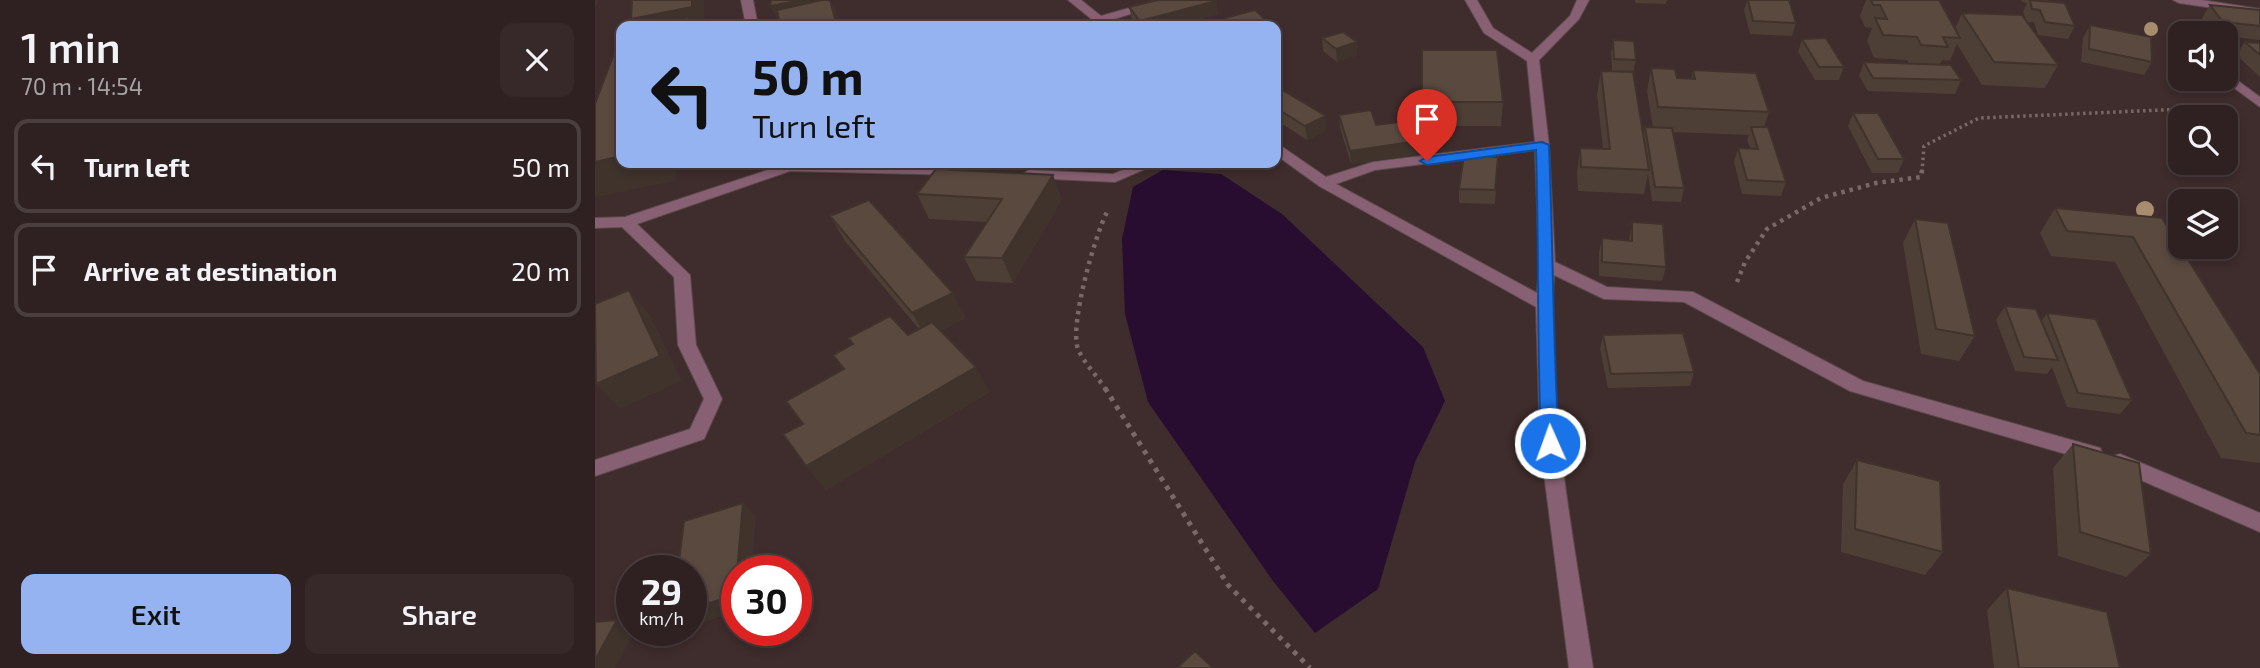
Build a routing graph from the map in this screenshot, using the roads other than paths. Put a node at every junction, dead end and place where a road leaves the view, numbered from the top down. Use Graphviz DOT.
graph roads {
  1 [pos="747,0"];
  2 [pos="1074,0"];
  3 [pos="1169,0"];
  4 [pos="1471,0"];
  5 [pos="1583,0"];
  6 [pos="2179,0"];
  7 [pos="2260,12"];
  8 [pos="751,21"];
  9 [pos="1100,21"];
  10 [pos="1109,21"];
  11 [pos="1533,59"];
  12 [pos="2238,86"];
  13 [pos="2260,103"];
  14 [pos="1542,145"];
  15 [pos="1281,153"];
  16 [pos="779,168"];
  17 [pos="871,168"];
  18 [pos="1140,168"];
  19 [pos="982,172"];
  20 [pos="1008,173"];
  21 [pos="1324,183"];
  22 [pos="626,222"];
  23 [pos="595,223"];
  24 [pos="1547,265"];
  25 [pos="1544,304"];
  26 [pos="595,468"];
  27 [pos="2260,523"];
  28 [pos="1581,668"];
  1 -- 8 [label="street"];
  2 -- 9 [label="street"];
  3 -- 10 [label="street"];
  4 -- 11 [label="street"];
  5 -- 11 [label="street"];
  6 -- 7 [label="street"];
  11 -- 14 [label="street"];
  12 -- 13 [label="street"];
  14 -- 21 [label="street"];
  14 -- 24 [label="street"];
  15 -- 21 [label="street"];
  16 -- 22 [label="street"];
  17 -- 19 [label="street"];
  18 -- 20 [label="street"];
  21 -- 25 [label="street"];
  22 -- 23 [label="street"];
  22 -- 26 [label="street"];
  24 -- 25 [label="street"];
  24 -- 27 [label="street"];
  25 -- 28 [label="street"];
}
